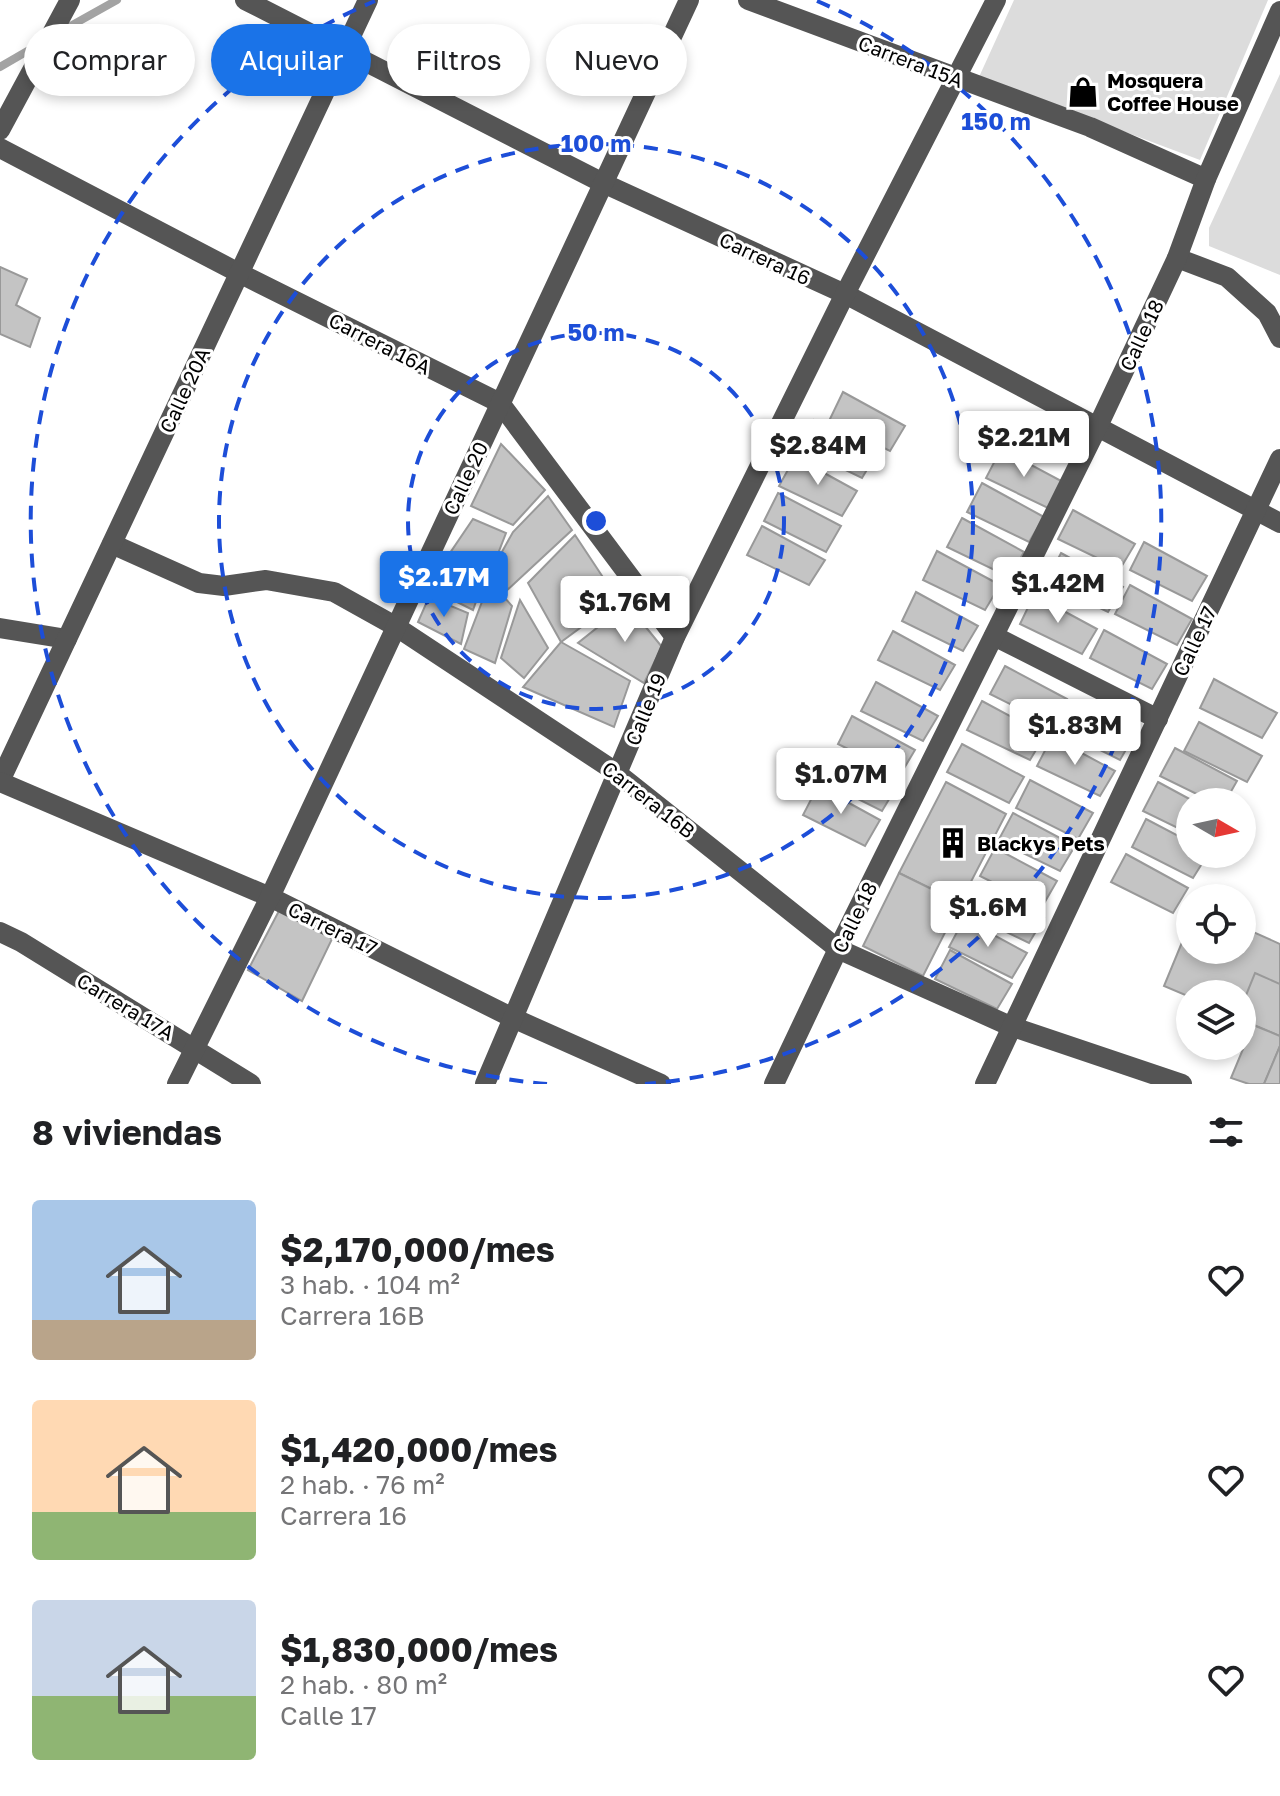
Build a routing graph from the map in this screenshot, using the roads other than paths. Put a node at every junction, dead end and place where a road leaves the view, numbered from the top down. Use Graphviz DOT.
graph roads {
  1 [pos="245,0"];
  2 [pos="368,0"];
  3 [pos="689,0"];
  4 [pos="748,0"];
  5 [pos="996,0"];
  6 [pos="68,4"];
  7 [pos="1280,11"];
  8 [pos="292,24"];
  9 [pos="357,24"];
  10 [pos="371,65"];
  11 [pos="957,77"];
  12 [pos="323,96"];
  13 [pos="0,130"];
  14 [pos="0,148"];
  15 [pos="1206,179"];
  16 [pos="603,183"];
  17 [pos="1177,258"];
  18 [pos="239,273"];
  19 [pos="845,294"];
  20 [pos="1280,338"];
  21 [pos="500,403"];
  22 [pos="1098,426"];
  23 [pos="1280,459"];
  24 [pos="1255,512"];
  25 [pos="1280,523"];
  26 [pos="112,544"];
  27 [pos="395,626"];
  28 [pos="0,628"];
  29 [pos="994,636"];
  30 [pos="675,637"];
  31 [pos="67,639"];
  32 [pos="1158,719"];
  33 [pos="619,774"];
  34 [pos="0,781"];
  35 [pos="270,897"];
  36 [pos="0,932"];
  37 [pos="838,949"];
  38 [pos="513,1018"];
  39 [pos="1010,1026"];
  40 [pos="194,1048"];
  41 [pos="177,1084"];
  42 [pos="251,1084"];
  43 [pos="485,1084"];
  44 [pos="661,1084"];
  45 [pos="774,1084"];
  46 [pos="985,1084"];
  47 [pos="1182,1084"];
  1 -- 8 [label="street, Carrera 16"];
  2 -- 9 [label="street, Calle 20A"];
  3 -- 16 [label="street, Calle 20"];
  4 -- 11 [label="street, Carrera 15A"];
  5 -- 11 [label="street, Calle 19"];
  6 -- 13 [label="street"];
  7 -- 15 [label="street, Calle 18"];
  10 -- 16 [label="street, Carrera 16"];
  11 -- 15 [label="street, Carrera 15A"];
  11 -- 19 [label="street, Calle 19"];
  12 -- 18 [label="street, Calle 20A"];
  14 -- 18 [label="street, Carrera 16A"];
  15 -- 17 [label="street, Calle 18"];
  16 -- 19 [label="street, Carrera 16"];
  16 -- 21 [label="street, Calle 20"];
  17 -- 20 [label="street"];
  17 -- 22 [label="street, Calle 18"];
  18 -- 21 [label="street, Carrera 16A"];
  18 -- 26 [label="street, Calle 20A"];
  19 -- 22 [label="street, Carrera 16"];
  19 -- 30 [label="street, Calle 19"];
  21 -- 27 [label="street, Calle 20"];
  21 -- 30 [label="street, Carrera 16A"];
  22 -- 24 [label="street, Carrera 16"];
  22 -- 29 [label="street, Calle 18"];
  23 -- 24 [label="street, Calle 17"];
  24 -- 25 [label="street, Carrera 16"];
  24 -- 32 [label="street, Calle 17"];
  26 -- 27 [label="street, Carrera 16B"];
  26 -- 31 [label="street, Calle 20A"];
  27 -- 33 [label="street, Carrera 16B"];
  27 -- 35 [label="street, Calle 20"];
  28 -- 31 [label="street"];
  29 -- 32 [label="street"];
  29 -- 37 [label="street, Calle 18"];
  30 -- 33 [label="street, Calle 19"];
  31 -- 34 [label="street, Calle 20A"];
  32 -- 39 [label="street, Calle 17"];
  33 -- 37 [label="street, Carrera 16B"];
  33 -- 38 [label="street, Calle 19"];
  34 -- 35 [label="street, Carrera 17"];
  35 -- 38 [label="street, Carrera 17"];
  35 -- 40 [label="street, Calle 20"];
  36 -- 40 [label="street, Carrera 17A"];
  37 -- 39 [label="street, Carrera 16B"];
  37 -- 45 [label="street, Calle 18"];
  38 -- 43 [label="street, Calle 19"];
  38 -- 44 [label="street, Carrera 17"];
  39 -- 46 [label="street, Calle 17"];
  39 -- 47 [label="street, Carrera 16B"];
  40 -- 41 [label="street, Calle 20"];
  40 -- 42 [label="street, Carrera 17A"];
}
